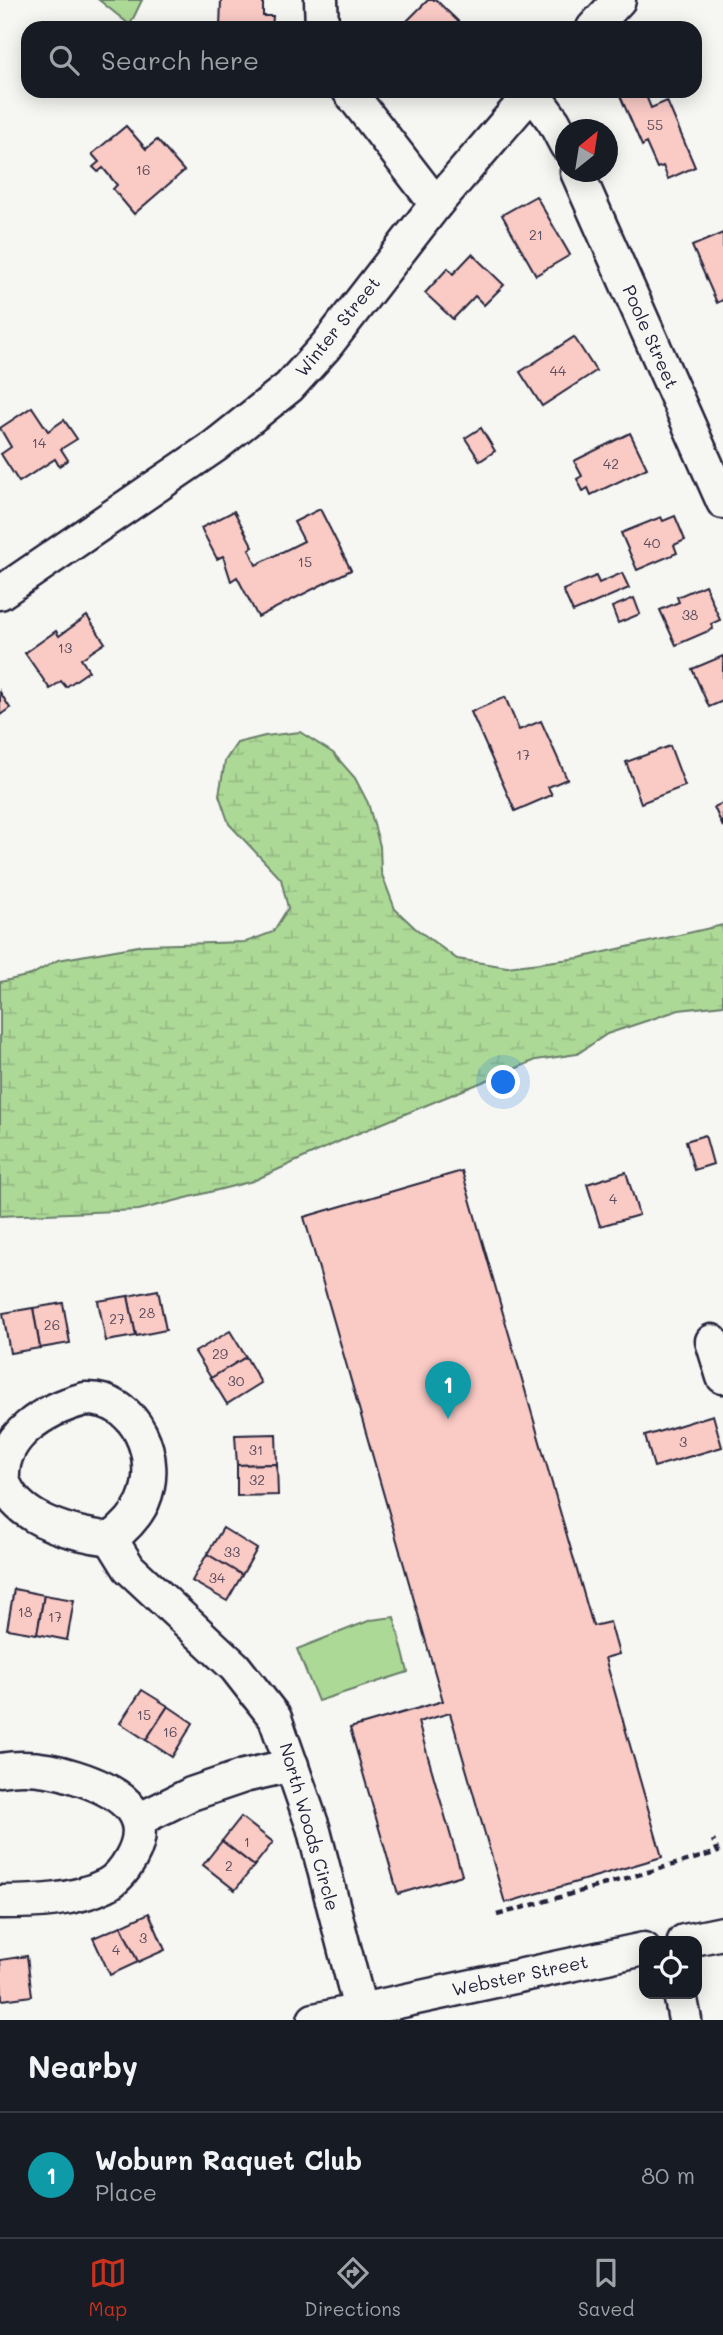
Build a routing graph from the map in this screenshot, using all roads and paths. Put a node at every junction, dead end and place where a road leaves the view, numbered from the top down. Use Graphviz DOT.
graph roads {
  1 [pos="321,0"];
  2 [pos="619,0"];
  3 [pos="322,21"];
  4 [pos="600,21"];
  5 [pos="354,98"];
  6 [pos="527,98"];
  7 [pos="536,98"];
  8 [pos="555,124"];
  9 [pos="581,182"];
  10 [pos="436,204"];
  11 [pos="723,502"];
  12 [pos="0,593"];
  13 [pos="712,1341"];
  14 [pos="723,1377"];
  15 [pos="111,1539"];
  16 [pos="292,1765"];
  17 [pos="0,1770"];
  18 [pos="138,1820"];
  19 [pos="713,1840"];
  20 [pos="0,1902"];
  21 [pos="497,1915"];
  22 [pos="723,1933"];
  23 [pos="702,1937"];
  24 [pos="639,1951"];
  25 [pos="681,1999"];
  26 [pos="360,2009"];
  27 [pos="314,2020"];
  28 [pos="685,2020"];
  1 -- 3 [label="street"];
  2 -- 4 [label="street"];
  5 -- 10 [label="street"];
  6 -- 10 [label="street, Winter Street"];
  7 -- 8 [label="street"];
  9 -- 11 [label="street, Poole Street"];
  10 -- 12 [label="street, Winter Street"];
  13 -- 14 [label="street"];
  15 -- 15 [label="street"];
  15 -- 16 [label="street, North Woods Circle"];
  16 -- 18 [label="street"];
  16 -- 26 [label="street, North Woods Circle"];
  17 -- 18 [label="street"];
  18 -- 20 [label="street"];
  19 -- 21 [label="path"];
  22 -- 23 [label="street"];
  24 -- 26 [label="street, Webster Street"];
  25 -- 28 [label="street"];
  26 -- 27 [label="street, Webster Street"];
}
